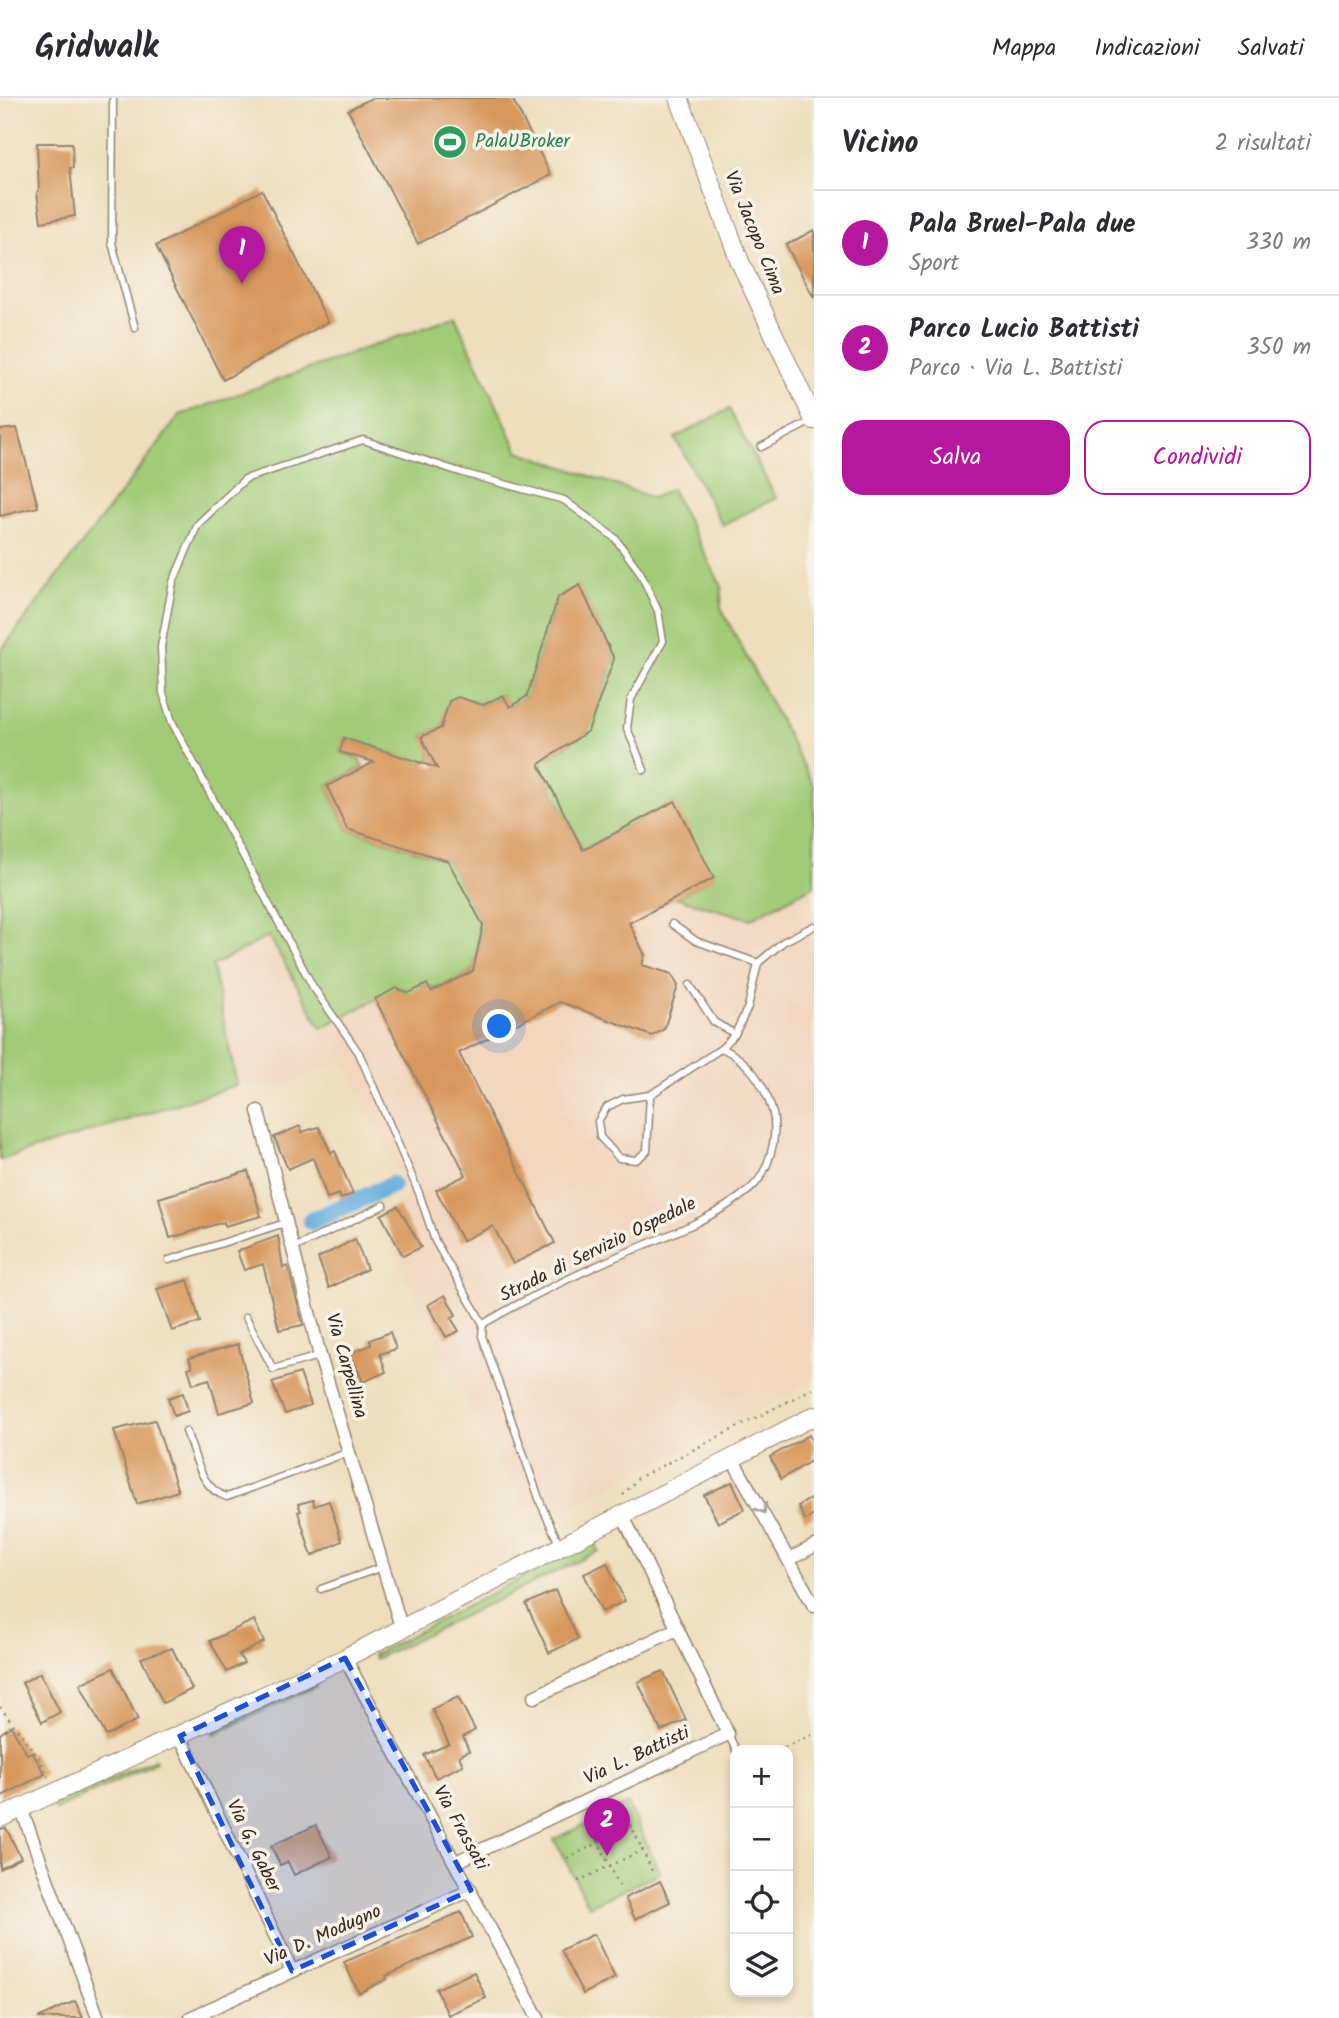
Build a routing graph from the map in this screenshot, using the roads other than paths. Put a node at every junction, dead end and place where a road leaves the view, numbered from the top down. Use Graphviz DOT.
graph roads {
  1 [pos="113,98"];
  2 [pos="679,98"];
  3 [pos="135,328"];
  4 [pos="814,420"];
  5 [pos="761,447"];
  6 [pos="644,770"];
  7 [pos="672,924"];
  8 [pos="814,926"];
  9 [pos="758,963"];
  10 [pos="690,985"];
  11 [pos="735,1034"];
  12 [pos="722,1048"];
  13 [pos="650,1095"];
  14 [pos="258,1111"];
  15 [pos="384,1205"];
  16 [pos="285,1223"];
  17 [pos="292,1249"];
  18 [pos="169,1260"];
  19 [pos="246,1317"];
  20 [pos="483,1324"];
  21 [pos="320,1356"];
  22 [pos="814,1416"];
  23 [pos="186,1431"];
  24 [pos="349,1452"];
  25 [pos="733,1460"];
  26 [pos="623,1516"];
  27 [pos="814,1546"];
  28 [pos="561,1548"];
  29 [pos="790,1559"];
  30 [pos="382,1567"];
  31 [pos="321,1589"];
  32 [pos="814,1606"];
  33 [pos="677,1629"];
  34 [pos="402,1630"];
  35 [pos="345,1658"];
  36 [pos="534,1697"];
  37 [pos="728,1734"];
  38 [pos="180,1737"];
  39 [pos="734,1745"];
  40 [pos="21,1808"];
  41 [pos="0,1818"];
  42 [pos="456,1862"];
  43 [pos="471,1890"];
  44 [pos="292,1971"];
  45 [pos="97,2018"];
  46 [pos="190,2018"];
  47 [pos="538,2018"];
  1 -- 3 [label="lane"];
  2 -- 4 [label="street, Via Jacopo Cima"];
  4 -- 5 [label="lane"];
  6 -- 20 [label="lane"];
  7 -- 9 [label="lane"];
  8 -- 9 [label="lane"];
  9 -- 11 [label="lane"];
  10 -- 11 [label="lane"];
  11 -- 12 [label="lane"];
  12 -- 13 [label="lane"];
  12 -- 20 [label="lane, Strada di Servizio Ospedale"];
  13 -- 13 [label="lane"];
  14 -- 16 [label="street, Via Carpellina"];
  15 -- 17 [label="lane"];
  16 -- 17 [label="street, Via Carpellina"];
  16 -- 18 [label="lane"];
  17 -- 21 [label="street, Via Carpellina"];
  19 -- 21 [label="lane"];
  20 -- 28 [label="lane, Strada di Servizio Ospedale"];
  21 -- 24 [label="street, Via Carpellina"];
  22 -- 25 [label="street"];
  23 -- 24 [label="lane"];
  24 -- 30 [label="street, Via Carpellina"];
  25 -- 26 [label="street"];
  25 -- 29 [label="street, one-way"];
  26 -- 28 [label="street"];
  26 -- 33 [label="street"];
  27 -- 29 [label="street"];
  28 -- 34 [label="street"];
  29 -- 32 [label="street"];
  30 -- 31 [label="lane"];
  30 -- 34 [label="street, Via Carpellina"];
  33 -- 36 [label="street"];
  33 -- 37 [label="street"];
  34 -- 35 [label="street"];
  35 -- 38 [label="street"];
  35 -- 42 [label="street, Via Frassati"];
  37 -- 39 [label="lane"];
  37 -- 42 [label="street, Via L. Battisti"];
  38 -- 40 [label="street"];
  38 -- 44 [label="street, Via G. Gaber"];
  40 -- 41 [label="street"];
  40 -- 45 [label="street"];
  42 -- 43 [label="street, Via Frassati"];
  43 -- 44 [label="street, Via D. Modugno"];
  43 -- 47 [label="street, Via Frassati"];
  44 -- 46 [label="street, Via D. Modugno"];
}
